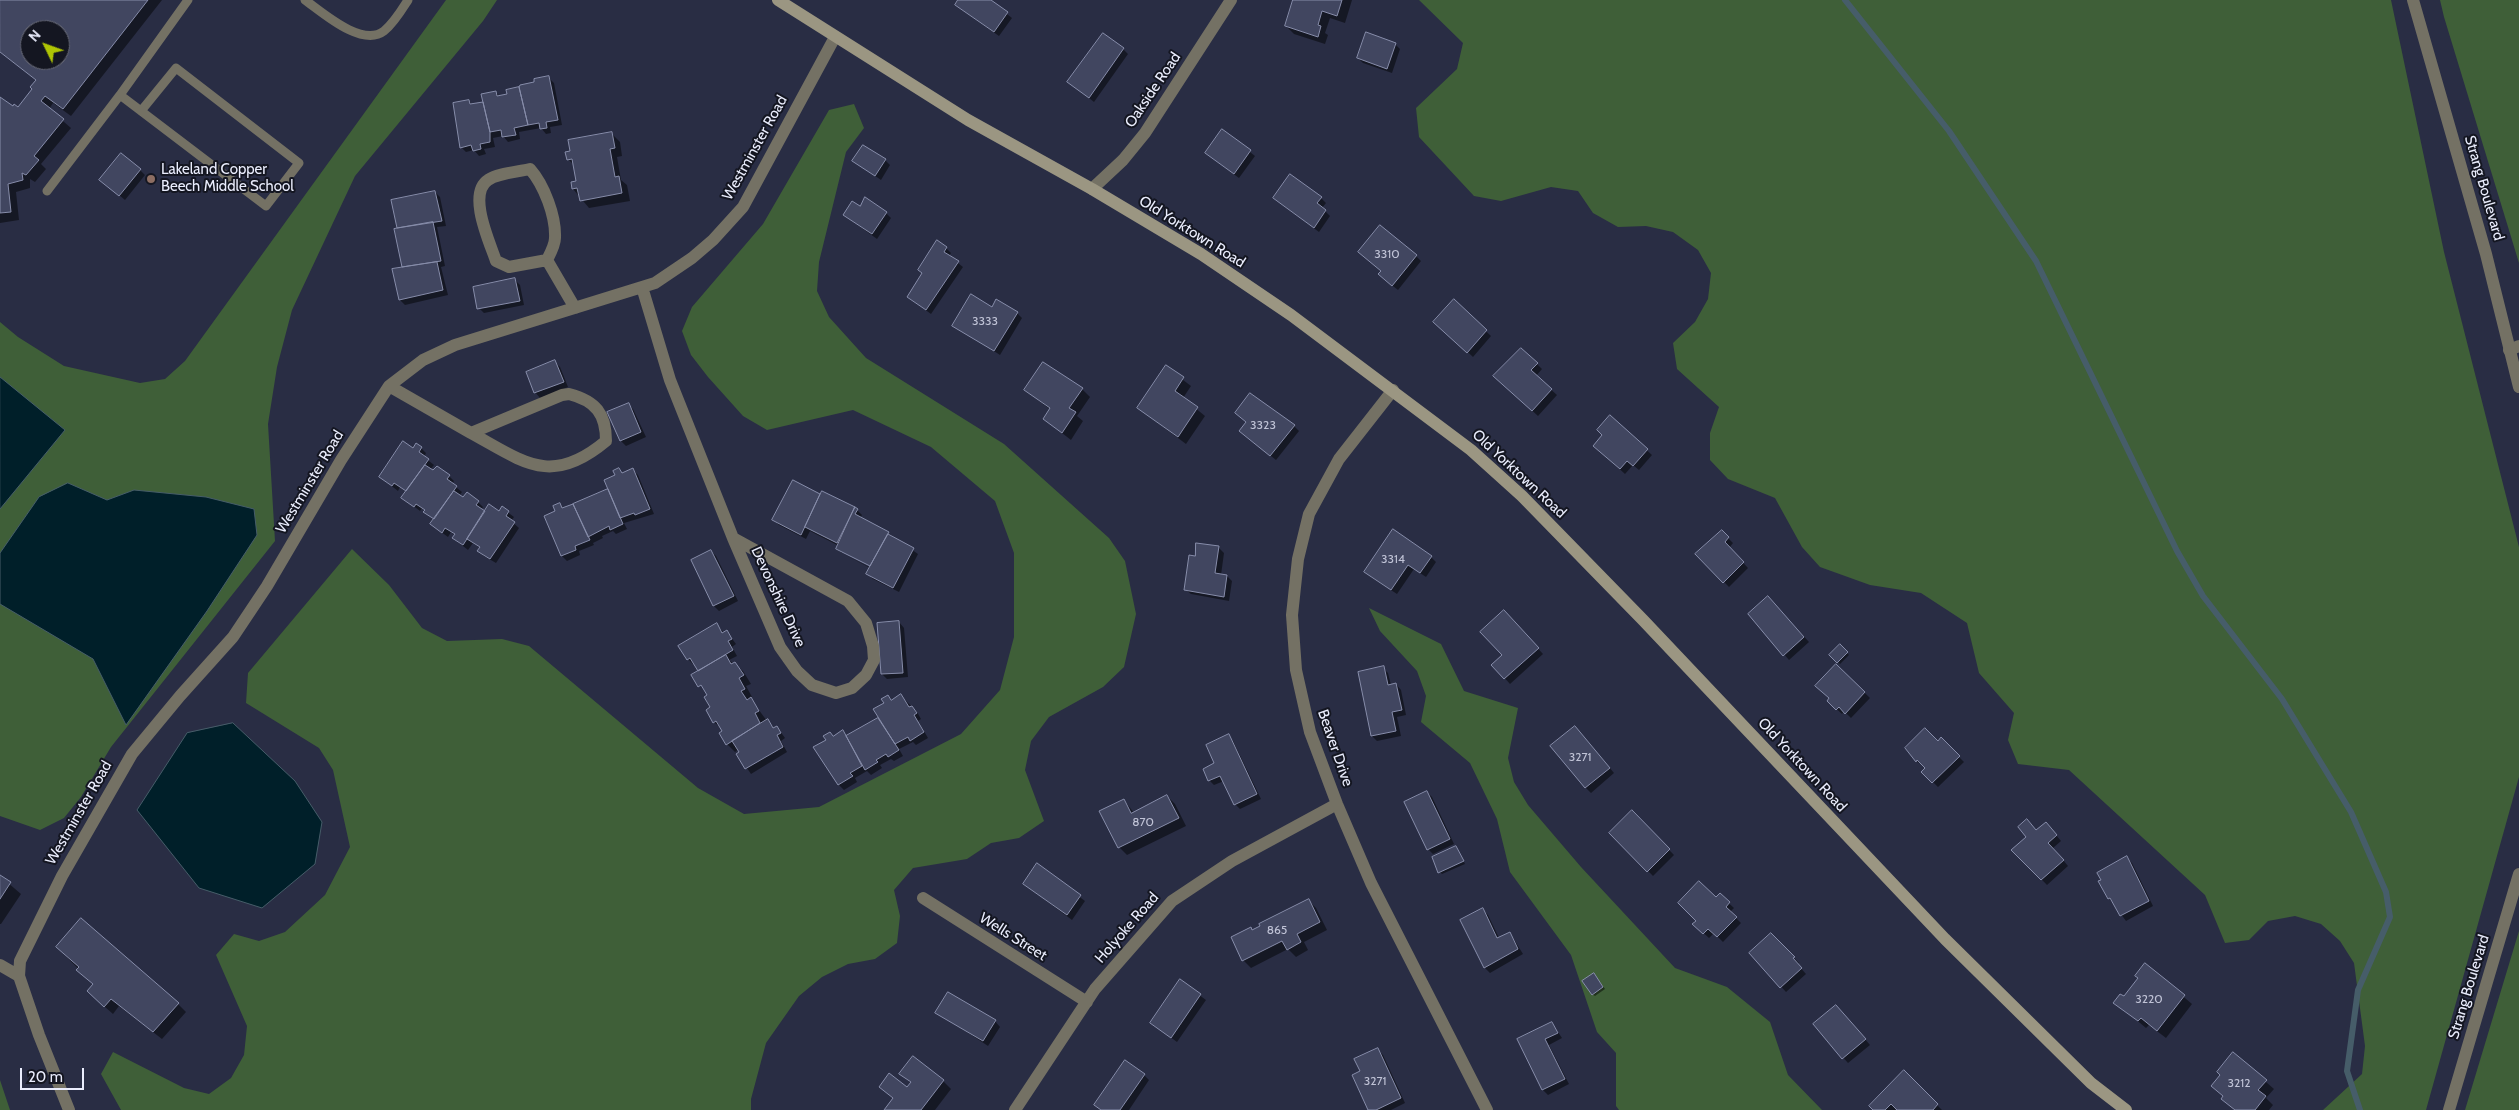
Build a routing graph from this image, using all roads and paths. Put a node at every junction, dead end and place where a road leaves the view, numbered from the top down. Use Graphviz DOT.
graph roads {
  1 [pos="188,0"];
  2 [pos="305,0"];
  3 [pos="408,0"];
  4 [pos="778,0"];
  5 [pos="1231,0"];
  6 [pos="2413,0"];
  7 [pos="835,37"];
  8 [pos="120,95"];
  9 [pos="141,111"];
  10 [pos="1092,189"];
  11 [pos="47,191"];
  12 [pos="547,260"];
  13 [pos="642,287"];
  14 [pos="575,308"];
  15 [pos="2514,348"];
  16 [pos="389,386"];
  17 [pos="2519,387"];
  18 [pos="1394,390"];
  19 [pos="471,433"];
  20 [pos="733,538"];
  21 [pos="1337,804"];
  22 [pos="2519,874"];
  23 [pos="923,898"];
  24 [pos="0,965"];
  25 [pos="19,976"];
  26 [pos="1086,1002"];
  27 [pos="69,1110"];
  28 [pos="1015,1110"];
  29 [pos="1487,1110"];
  30 [pos="2126,1110"];
  31 [pos="2448,1110"];
  1 -- 8 [label="lane"];
  2 -- 3 [label="lane"];
  4 -- 7 [label="main road, Old Yorktown Road"];
  5 -- 10 [label="street, Oakside Road"];
  6 -- 15 [label="street, Strang Boulevard"];
  7 -- 10 [label="main road, Old Yorktown Road"];
  7 -- 13 [label="street, Westminster Road"];
  8 -- 9 [label="lane"];
  8 -- 11 [label="lane"];
  9 -- 9 [label="lane"];
  10 -- 18 [label="main road, Old Yorktown Road"];
  12 -- 12 [label="street"];
  12 -- 14 [label="street"];
  13 -- 14 [label="street, Westminster Road"];
  13 -- 20 [label="street, Devonshire Drive"];
  14 -- 16 [label="street, Westminster Road"];
  15 -- 17 [label="street, Strang Boulevard"];
  16 -- 19 [label="street"];
  16 -- 25 [label="street, Westminster Road"];
  18 -- 21 [label="street, Beaver Drive"];
  18 -- 30 [label="main road, Old Yorktown Road"];
  19 -- 19 [label="street"];
  20 -- 20 [label="street, Devonshire Drive"];
  21 -- 26 [label="street, Holyoke Road"];
  21 -- 29 [label="street, Beaver Drive"];
  22 -- 31 [label="street, Strang Boulevard"];
  23 -- 26 [label="street, Wells Street"];
  24 -- 25 [label="street"];
  25 -- 27 [label="street"];
  26 -- 28 [label="street, Holyoke Road"];
}
